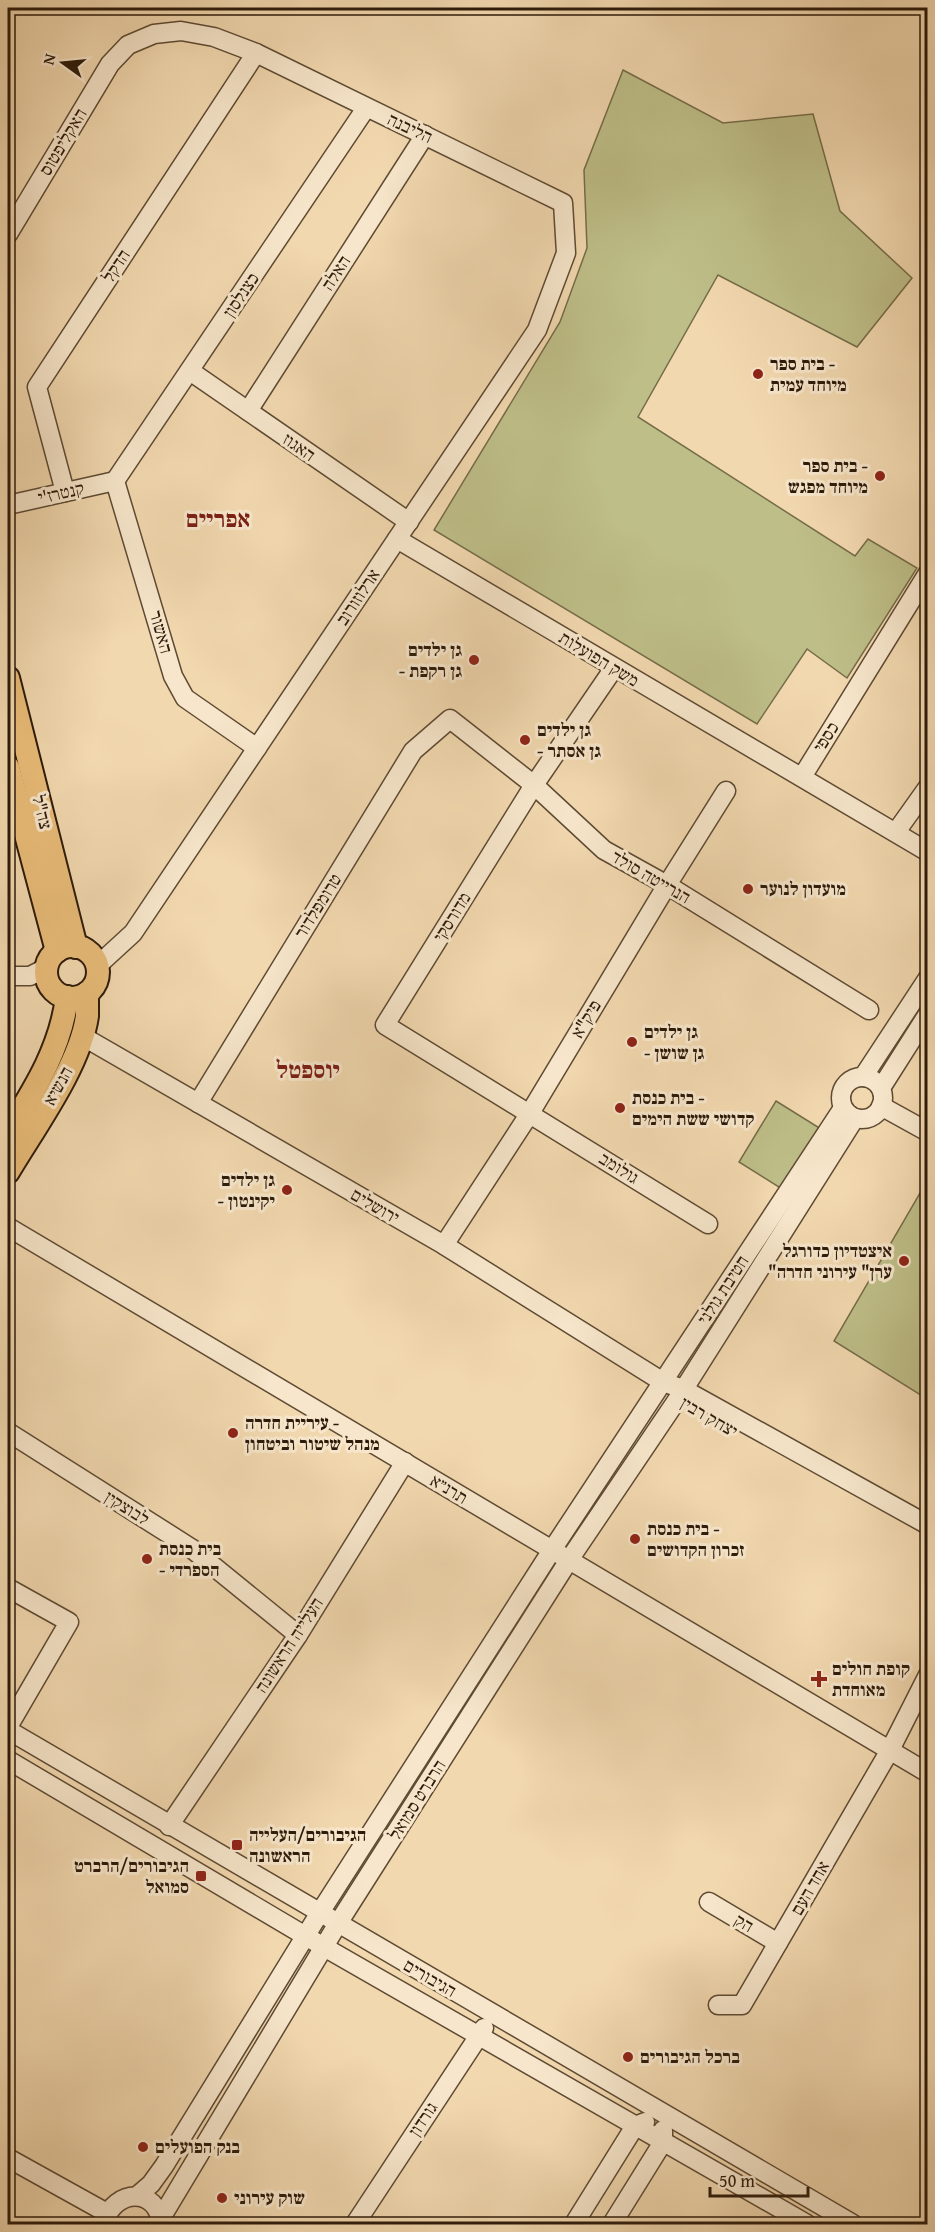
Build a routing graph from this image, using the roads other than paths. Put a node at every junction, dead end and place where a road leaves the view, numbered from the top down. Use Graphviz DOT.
graph roads {
  1 [pos="256,53"];
  2 [pos="366,108"];
  3 [pos="425,135"];
  4 [pos="563,203"];
  5 [pos="8,234"];
  6 [pos="190,371"];
  7 [pos="248,411"];
  8 [pos="115,481"];
  9 [pos="65,492"];
  10 [pos="8,506"];
  11 [pos="409,522"];
  12 [pos="397,539"];
  13 [pos="927,573"];
  14 [pos="614,668"];
  15 [pos="8,678"];
  16 [pos="450,719"];
  17 [pos="257,748"];
  18 [pos="8,766"];
  19 [pos="802,777"];
  20 [pos="534,785"];
  21 [pos="927,787"];
  22 [pos="726,791"];
  23 [pos="896,832"];
  24 [pos="927,852"];
  25 [pos="667,885"];
  26 [pos="60,955"];
  27 [pos="97,966"];
  28 [pos="8,976"];
  29 [pos="927,978"];
  30 [pos="77,995"];
  31 [pos="869,1010"];
  32 [pos="927,1014"];
  33 [pos="82,1036"];
  34 [pos="863,1077"];
  35 [pos="881,1097"];
  36 [pos="198,1103"];
  37 [pos="530,1113"];
  38 [pos="849,1113"];
  39 [pos="8,1132"];
  40 [pos="927,1132"];
  41 [pos="8,1172"];
  42 [pos="708,1224"];
  43 [pos="8,1227"];
  44 [pos="444,1245"];
  45 [pos="663,1382"];
  46 [pos="680,1394"];
  47 [pos="8,1432"];
  48 [pos="405,1462"];
  49 [pos="927,1524"];
  50 [pos="927,1539"];
  51 [pos="552,1550"];
  52 [pos="569,1560"];
  53 [pos="8,1588"];
  54 [pos="298,1635"];
  55 [pos="927,1675"];
  56 [pos="927,1695"];
  57 [pos="8,1729"];
  58 [pos="890,1750"];
  59 [pos="8,1760"];
  60 [pos="927,1771"];
  61 [pos="170,1826"];
  62 [pos="709,1902"];
  63 [pos="319,1914"];
  64 [pos="337,1925"];
  65 [pos="305,1936"];
  66 [pos="778,1943"];
  67 [pos="324,1947"];
  68 [pos="718,2005"];
  69 [pos="492,2015"];
  70 [pos="478,2036"];
  71 [pos="663,2114"];
  72 [pos="635,2126"];
  73 [pos="663,2142"];
  74 [pos="8,2158"];
  75 [pos="137,2196"];
  76 [pos="106,2219"];
  77 [pos="161,2221"];
  78 [pos="355,2224"];
  79 [pos="574,2224"];
  80 [pos="612,2224"];
  81 [pos="807,2224"];
  82 [pos="854,2224"];
  1 -- 2 [label="street, הליבנה"];
  1 -- 5 [label="street, האקליפטוס"];
  1 -- 9 [label="street, הדקל"];
  2 -- 3 [label="street, הליבנה"];
  2 -- 6 [label="street, כצנלסון"];
  3 -- 4 [label="street, הליבנה"];
  3 -- 7 [label="street, האלה"];
  4 -- 11 [label="street, ארלוזורוב"];
  6 -- 7 [label="street, האגוז"];
  6 -- 8 [label="street, כצנלסון"];
  7 -- 11 [label="street, האגוז"];
  8 -- 9 [label="street, קנטרז'י"];
  8 -- 17 [label="street, האשור"];
  9 -- 10 [label="street, קנטרז'י"];
  11 -- 12 [label="street, ארלוזורוב"];
  12 -- 14 [label="street, משק הפועלות"];
  12 -- 17 [label="street, ארלוזורוב"];
  13 -- 19 [label="street, כספי"];
  14 -- 19 [label="street, משק הפועלות"];
  14 -- 20 [label="street, מדורסקי"];
  15 -- 26 [label="main road, צה\"ל"];
  16 -- 20 [label="street, הנרייטה סולד"];
  16 -- 36 [label="street, טרומפלדור"];
  17 -- 27 [label="street, ארלוזורוב"];
  18 -- 26 [label="main road, צה\"ל"];
  19 -- 23 [label="street"];
  20 -- 25 [label="street, הנרייטה סולד"];
  20 -- 37 [label="street, מדורסקי"];
  21 -- 23 [label="street"];
  22 -- 25 [label="street, פיק\"א"];
  23 -- 24 [label="street"];
  25 -- 31 [label="street, הנרייטה סולד"];
  25 -- 37 [label="street, פיק\"א"];
  26 -- 27 [label="main road"];
  26 -- 28 [label="street"];
  26 -- 30 [label="main road"];
  27 -- 30 [label="main road"];
  29 -- 34 [label="street"];
  30 -- 33 [label="main road, הנשיא"];
  30 -- 39 [label="main road, הנשיא"];
  32 -- 35 [label="street"];
  33 -- 36 [label="street, ירושלים"];
  33 -- 41 [label="main road, הנשיא"];
  34 -- 35 [label="street"];
  34 -- 38 [label="street"];
  35 -- 38 [label="street"];
  35 -- 40 [label="street"];
  36 -- 44 [label="street, ירושלים"];
  37 -- 42 [label="street, גולומב"];
  37 -- 44 [label="street, פיק\"א"];
  38 -- 45 [label="street, חטיבת גולני"];
  38 -- 46 [label="street, חטיבת גולני"];
  43 -- 48 [label="street, תרנ״א"];
  44 -- 45 [label="street, ירושלים"];
  45 -- 46 [label="street, יצחק רבין"];
  45 -- 51 [label="street, הרברט סמואל"];
  46 -- 49 [label="street, יצחק רבין"];
  46 -- 50 [label="street, יצחק רבין"];
  46 -- 52 [label="street, הרברט סמואל"];
  47 -- 54 [label="street, לבוצקין"];
  48 -- 51 [label="street, תרנ״א"];
  48 -- 54 [label="street, העלייה הראשונה"];
  51 -- 52 [label="street, תרנ״א"];
  51 -- 63 [label="street, הרברט סמואל"];
  52 -- 58 [label="street, תרנ״א"];
  52 -- 64 [label="street, הרברט סמואל"];
  53 -- 57 [label="street"];
  54 -- 61 [label="street, העלייה הראשונה"];
  55 -- 58 [label="street, אחד העם"];
  56 -- 58 [label="street, אחד העם"];
  57 -- 61 [label="street, הגיבורים"];
  58 -- 60 [label="street, תרנ״א"];
  58 -- 66 [label="street, אחד העם"];
  59 -- 65 [label="street, הגיבורים"];
  61 -- 63 [label="street, הגיבורים"];
  62 -- 66 [label="street, הק"];
  63 -- 64 [label="street, הגיבורים"];
  63 -- 65 [label="street, הרברט סמואל"];
  64 -- 67 [label="street, הרברט סמואל"];
  64 -- 69 [label="street, הגיבורים"];
  65 -- 67 [label="street, הגיבורים"];
  65 -- 75 [label="street, הרברט סמואל"];
  66 -- 68 [label="street, אחד העם"];
  67 -- 70 [label="street, הגיבורים"];
  67 -- 77 [label="street, הרברט סמואל"];
  69 -- 70 [label="street, גורדון"];
  69 -- 71 [label="street, הגיבורים"];
  70 -- 72 [label="street, הגיבורים"];
  70 -- 78 [label="street, גורדון"];
  71 -- 72 [label="street"];
  71 -- 73 [label="street"];
  71 -- 82 [label="street, הגיבורים"];
  72 -- 73 [label="street, הגיבורים"];
  72 -- 79 [label="street"];
  73 -- 80 [label="street"];
  73 -- 81 [label="street, הגיבורים"];
  74 -- 76 [label="street"];
  75 -- 76 [label="street"];
  75 -- 77 [label="street"];
}
